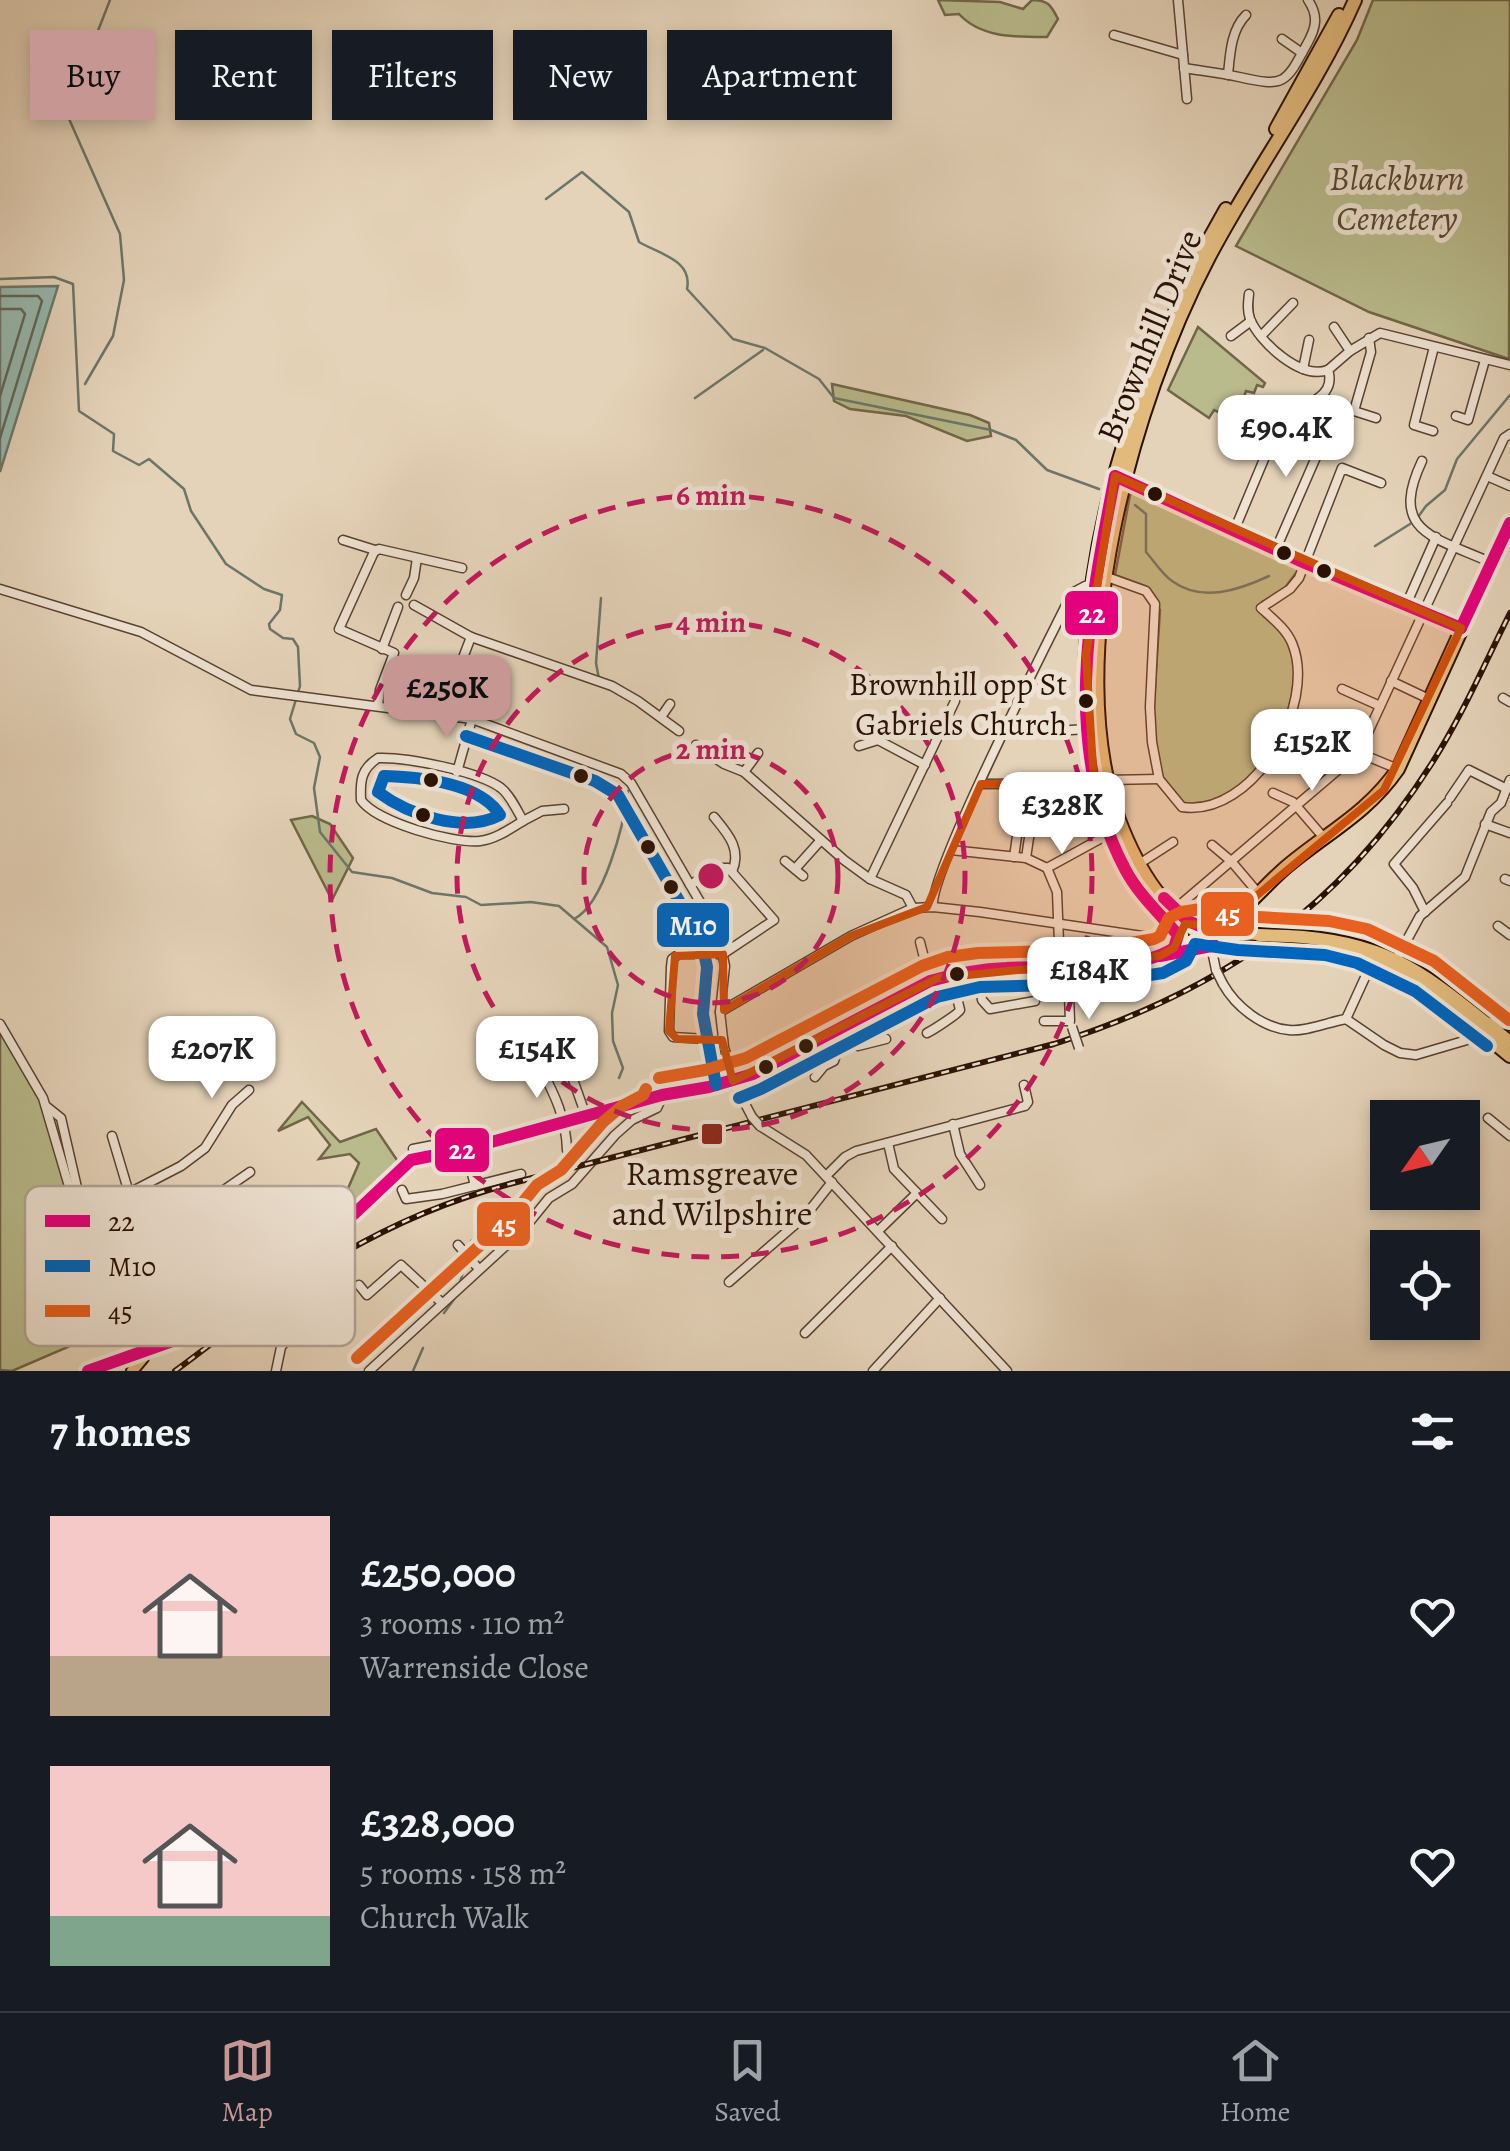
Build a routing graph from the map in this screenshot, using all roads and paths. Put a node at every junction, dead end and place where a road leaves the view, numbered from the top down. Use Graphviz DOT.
graph roads {
  1 [pos="1178,0"];
  2 [pos="1308,0"];
  3 [pos="1346,0"];
  4 [pos="1355,0"];
  5 [pos="1246,14"];
  6 [pos="1114,36"];
  7 [pos="1284,45"];
  8 [pos="1302,53"];
  9 [pos="1183,55"];
  10 [pos="1184,68"];
  11 [pos="1228,75"];
  12 [pos="1187,99"];
  13 [pos="1249,294"];
  14 [pos="1292,303"];
  15 [pos="1251,322"];
  16 [pos="1334,327"];
  17 [pos="1231,336"];
  18 [pos="1261,336"];
  19 [pos="1369,338"];
  20 [pos="1309,340"];
  21 [pos="1434,346"];
  22 [pos="1350,351"];
  23 [pos="1485,360"];
  24 [pos="1510,366"];
  25 [pos="1303,369"];
  26 [pos="1328,370"];
  27 [pos="1287,404"];
  28 [pos="1301,408"];
  29 [pos="1456,416"];
  30 [pos="1376,418"];
  31 [pos="1330,425"];
  32 [pos="1433,431"];
  33 [pos="1510,434"];
  34 [pos="1423,466"];
  35 [pos="1486,476"];
  36 [pos="1120,478"];
  37 [pos="1381,483"];
  38 [pos="1510,486"];
  39 [pos="1510,523"];
  40 [pos="1234,531"];
  41 [pos="1436,537"];
  42 [pos="343,540"];
  43 [pos="1453,545"];
  44 [pos="1276,549"];
  45 [pos="1504,549"];
  46 [pos="376,550"];
  47 [pos="418,558"];
  48 [pos="1305,563"];
  49 [pos="1492,563"];
  50 [pos="462,568"];
  51 [pos="1107,577"];
  52 [pos="1085,586"];
  53 [pos="0,589"];
  54 [pos="406,594"];
  55 [pos="414,605"];
  56 [pos="1406,605"];
  57 [pos="398,607"];
  58 [pos="1423,612"];
  59 [pos="1461,628"];
  60 [pos="471,637"];
  61 [pos="382,649"];
  62 [pos="1391,681"];
  63 [pos="1342,689"];
  64 [pos="1429,699"];
  65 [pos="955,701"];
  66 [pos="670,704"];
  67 [pos="378,706"];
  68 [pos="1380,706"];
  69 [pos="442,712"];
  70 [pos="661,717"];
  71 [pos="472,719"];
  72 [pos="1289,724"];
  73 [pos="1087,729"];
  74 [pos="679,731"];
  75 [pos="1055,731"];
  76 [pos="696,744"];
  77 [pos="859,746"];
  78 [pos="758,752"];
  79 [pos="1359,752"];
  80 [pos="925,765"];
  81 [pos="1398,769"];
  82 [pos="457,772"];
  83 [pos="744,772"];
  84 [pos="1158,779"];
  85 [pos="1100,782"];
  86 [pos="981,784"];
  87 [pos="1508,784"];
  88 [pos="1273,793"];
  89 [pos="1297,806"];
  90 [pos="564,809"];
  91 [pos="714,817"];
  92 [pos="523,820"];
  93 [pos="1486,824"];
  94 [pos="1510,833"];
  95 [pos="1109,834"];
  96 [pos="1324,838"];
  97 [pos="821,840"];
  98 [pos="1173,842"];
  99 [pos="1212,845"];
  100 [pos="951,850"];
  101 [pos="1014,858"];
  102 [pos="1026,858"];
  103 [pos="784,861"];
  104 [pos="1232,861"];
  105 [pos="1139,864"];
  106 [pos="796,868"];
  107 [pos="1047,868"];
  108 [pos="732,872"];
  109 [pos="803,876"];
  110 [pos="870,879"];
  111 [pos="690,884"];
  112 [pos="1258,894"];
  113 [pos="933,907"];
  114 [pos="913,908"];
  115 [pos="1175,909"];
  116 [pos="1425,912"];
  117 [pos="1058,922"];
  118 [pos="1498,926"];
  119 [pos="1217,930"];
  120 [pos="1510,935"];
  121 [pos="1174,938"];
  122 [pos="920,942"];
  123 [pos="1206,947"];
  124 [pos="723,954"];
  125 [pos="1160,956"];
  126 [pos="1374,960"];
  127 [pos="1394,964"];
  128 [pos="1064,968"];
  129 [pos="978,970"];
  130 [pos="937,984"];
  131 [pos="927,996"];
  132 [pos="1035,1001"];
  133 [pos="720,1012"];
  134 [pos="1346,1020"];
  135 [pos="1044,1021"];
  136 [pos="850,1022"];
  137 [pos="0,1024"];
  138 [pos="1071,1024"];
  139 [pos="1500,1031"];
  140 [pos="927,1033"];
  141 [pos="723,1040"];
  142 [pos="886,1040"];
  143 [pos="852,1042"];
  144 [pos="1079,1048"];
  145 [pos="1510,1056"];
  146 [pos="540,1067"];
  147 [pos="570,1071"];
  148 [pos="815,1077"];
  149 [pos="733,1080"];
  150 [pos="1024,1084"];
  151 [pos="662,1094"];
  152 [pos="247,1095"];
  153 [pos="45,1106"];
  154 [pos="586,1116"];
  155 [pos="1488,1118"];
  156 [pos="565,1122"];
  157 [pos="953,1124"];
  158 [pos="112,1136"];
  159 [pos="1510,1136"];
  160 [pos="888,1143"];
  161 [pos="413,1149"];
  162 [pos="466,1149"];
  163 [pos="567,1150"];
  164 [pos="450,1152"];
  165 [pos="188,1161"];
  166 [pos="195,1170"];
  167 [pos="250,1172"];
  168 [pos="522,1174"];
  169 [pos="829,1179"];
  170 [pos="980,1184"];
  171 [pos="68,1186"];
  172 [pos="77,1186"];
  173 [pos="127,1186"];
  174 [pos="144,1186"];
  175 [pos="230,1186"];
  176 [pos="475,1186"];
  177 [pos="917,1192"];
  178 [pos="403,1197"];
  179 [pos="355,1213"];
  180 [pos="942,1220"];
  181 [pos="501,1230"];
  182 [pos="878,1231"];
  183 [pos="508,1243"];
  184 [pos="892,1246"];
  185 [pos="464,1252"];
  186 [pos="478,1268"];
  187 [pos="729,1282"];
  188 [pos="359,1286"];
  189 [pos="940,1298"];
  190 [pos="442,1303"];
  191 [pos="805,1333"];
  192 [pos="138,1346"];
  193 [pos="158,1346"];
  194 [pos="283,1346"];
  195 [pos="140,1352"];
  196 [pos="88,1371"];
  197 [pos="132,1371"];
  198 [pos="276,1371"];
  199 [pos="369,1371"];
  200 [pos="873,1371"];
  201 [pos="1008,1371"];
  1 -- 9 [label="street"];
  2 -- 8 [label="street"];
  3 -- 36 [label="highway, Brownhill Drive"];
  4 -- 36 [label="highway, Brownhill Drive"];
  5 -- 11 [label="street"];
  6 -- 9 [label="street"];
  7 -- 8 [label="street"];
  8 -- 11 [label="street"];
  9 -- 10 [label="street"];
  10 -- 11 [label="street"];
  10 -- 12 [label="street"];
  13 -- 15 [label="street"];
  14 -- 18 [label="street"];
  15 -- 17 [label="street"];
  15 -- 18 [label="street"];
  16 -- 22 [label="street"];
  18 -- 25 [label="street"];
  19 -- 21 [label="street"];
  19 -- 22 [label="street"];
  19 -- 30 [label="street"];
  20 -- 25 [label="street"];
  21 -- 23 [label="street"];
  21 -- 32 [label="street"];
  22 -- 26 [label="street"];
  23 -- 24 [label="street"];
  23 -- 29 [label="street"];
  25 -- 26 [label="street"];
  26 -- 28 [label="street"];
  27 -- 40 [label="street"];
  31 -- 44 [label="street"];
  33 -- 35 [label="street"];
  34 -- 41 [label="street"];
  35 -- 38 [label="street"];
  35 -- 43 [label="street"];
  36 -- 40 [label="street"];
  36 -- 51 [label="highway, Brownhill Drive"];
  36 -- 73 [label="highway, Brownhill Drive"];
  37 -- 48 [label="street"];
  39 -- 45 [label="highway"];
  40 -- 44 [label="street"];
  41 -- 43 [label="street"];
  41 -- 56 [label="street"];
  42 -- 46 [label="street"];
  43 -- 49 [label="street"];
  43 -- 58 [label="street"];
  44 -- 48 [label="street"];
  45 -- 49 [label="highway"];
  46 -- 47 [label="street"];
  46 -- 61 [label="street"];
  47 -- 50 [label="street"];
  47 -- 54 [label="street"];
  48 -- 56 [label="street"];
  48 -- 72 [label="street"];
  49 -- 59 [label="highway"];
  51 -- 84 [label="street"];
  51 -- 85 [label="highway, Brownhill Drive"];
  52 -- 86 [label="street"];
  53 -- 67 [label="street"];
  55 -- 60 [label="street"];
  56 -- 58 [label="street"];
  57 -- 61 [label="street"];
  58 -- 59 [label="street"];
  58 -- 62 [label="street"];
  59 -- 64 [label="highway"];
  60 -- 69 [label="street"];
  60 -- 70 [label="street"];
  61 -- 67 [label="street"];
  62 -- 64 [label="street"];
  62 -- 68 [label="street"];
  63 -- 68 [label="street"];
  64 -- 81 [label="highway"];
  65 -- 80 [label="street"];
  66 -- 70 [label="street"];
  67 -- 69 [label="street"];
  68 -- 79 [label="street"];
  69 -- 71 [label="street"];
  70 -- 74 [label="street"];
  71 -- 82 [label="street"];
  71 -- 111 [label="street"];
  72 -- 79 [label="street"];
  72 -- 84 [label="street"];
  73 -- 75 [label="street"];
  73 -- 85 [label="highway, Brownhill Drive"];
  76 -- 83 [label="street"];
  77 -- 80 [label="street"];
  78 -- 83 [label="street"];
  79 -- 81 [label="street"];
  79 -- 89 [label="street"];
  80 -- 110 [label="street"];
  81 -- 96 [label="highway"];
  82 -- 92 [label="street"];
  82 -- 92 [label="street"];
  83 -- 97 [label="street"];
  84 -- 85 [label="street"];
  85 -- 86 [label="street"];
  85 -- 95 [label="highway, Brownhill Drive"];
  85 -- 105 [label="highway, Brownhill Drive"];
  86 -- 100 [label="street"];
  87 -- 93 [label="street"];
  87 -- 116 [label="street"];
  88 -- 89 [label="street"];
  89 -- 96 [label="street"];
  89 -- 104 [label="street"];
  90 -- 92 [label="street"];
  91 -- 108 [label="street"];
  93 -- 94 [label="street"];
  93 -- 116 [label="street"];
  95 -- 107 [label="street"];
  95 -- 121 [label="highway, Brownhill Drive"];
  96 -- 112 [label="highway"];
  97 -- 106 [label="street"];
  97 -- 110 [label="street"];
  98 -- 105 [label="street"];
  99 -- 104 [label="street"];
  100 -- 101 [label="street"];
  100 -- 113 [label="street"];
  101 -- 102 [label="street"];
  101 -- 102 [label="street"];
  102 -- 107 [label="street"];
  103 -- 106 [label="street"];
  104 -- 112 [label="street"];
  104 -- 115 [label="street"];
  105 -- 115 [label="highway, Brownhill Drive"];
  106 -- 109 [label="street"];
  107 -- 117 [label="street"];
  108 -- 111 [label="street"];
  108 -- 124 [label="street"];
  110 -- 114 [label="street"];
  111 -- 124 [label="street"];
  112 -- 119 [label="highway"];
  113 -- 114 [label="street"];
  113 -- 117 [label="street"];
  114 -- 133 [label="street"];
  115 -- 119 [label="highway, Brownhill Drive"];
  116 -- 127 [label="street"];
  117 -- 121 [label="street"];
  117 -- 128 [label="street"];
  118 -- 120 [label="street"];
  119 -- 121 [label="highway"];
  119 -- 123 [label="highway"];
  119 -- 127 [label="highway, bridge"];
  121 -- 123 [label="highway"];
  121 -- 125 [label="highway"];
  122 -- 130 [label="street"];
  123 -- 125 [label="highway"];
  123 -- 126 [label="highway, bridge"];
  123 -- 134 [label="street, bridge"];
  124 -- 133 [label="street"];
  124 -- 141 [label="street"];
  125 -- 128 [label="highway"];
  126 -- 127 [label="highway"];
  126 -- 134 [label="street"];
  127 -- 139 [label="highway"];
  128 -- 129 [label="highway"];
  128 -- 138 [label="street"];
  129 -- 130 [label="highway"];
  129 -- 132 [label="street"];
  130 -- 131 [label="street"];
  130 -- 136 [label="highway"];
  130 -- 140 [label="street"];
  133 -- 141 [label="street"];
  134 -- 139 [label="street"];
  135 -- 138 [label="street"];
  136 -- 143 [label="street"];
  136 -- 149 [label="highway"];
  137 -- 153 [label="street"];
  138 -- 144 [label="street, bridge"];
  139 -- 145 [label="highway"];
  141 -- 149 [label="street"];
  142 -- 143 [label="street"];
  143 -- 148 [label="street"];
  146 -- 156 [label="street"];
  147 -- 154 [label="street"];
  149 -- 151 [label="highway"];
  149 -- 169 [label="street, bridge"];
  150 -- 157 [label="street"];
  151 -- 154 [label="highway"];
  151 -- 183 [label="street"];
  152 -- 165 [label="street"];
  153 -- 171 [label="street"];
  153 -- 172 [label="street"];
  154 -- 156 [label="highway"];
  155 -- 159 [label="street"];
  156 -- 162 [label="highway"];
  156 -- 163 [label="street"];
  157 -- 160 [label="street"];
  157 -- 170 [label="street"];
  158 -- 173 [label="street"];
  160 -- 169 [label="street"];
  160 -- 177 [label="street"];
  161 -- 164 [label="street"];
  162 -- 164 [label="highway"];
  162 -- 176 [label="street"];
  164 -- 179 [label="highway"];
  165 -- 166 [label="street"];
  165 -- 174 [label="street"];
  167 -- 175 [label="street"];
  168 -- 176 [label="street"];
  169 -- 182 [label="street"];
  169 -- 187 [label="street"];
  176 -- 178 [label="street"];
  177 -- 180 [label="street"];
  177 -- 182 [label="street"];
  181 -- 183 [label="street"];
  182 -- 184 [label="street"];
  183 -- 186 [label="street"];
  184 -- 189 [label="street"];
  184 -- 191 [label="street"];
  185 -- 186 [label="street"];
  186 -- 190 [label="street"];
  188 -- 190 [label="street"];
  189 -- 200 [label="street"];
  189 -- 201 [label="street"];
  190 -- 199 [label="street"];
  192 -- 195 [label="street"];
  193 -- 195 [label="highway"];
  194 -- 198 [label="street"];
  195 -- 196 [label="highway"];
  195 -- 197 [label="main road"];
}
